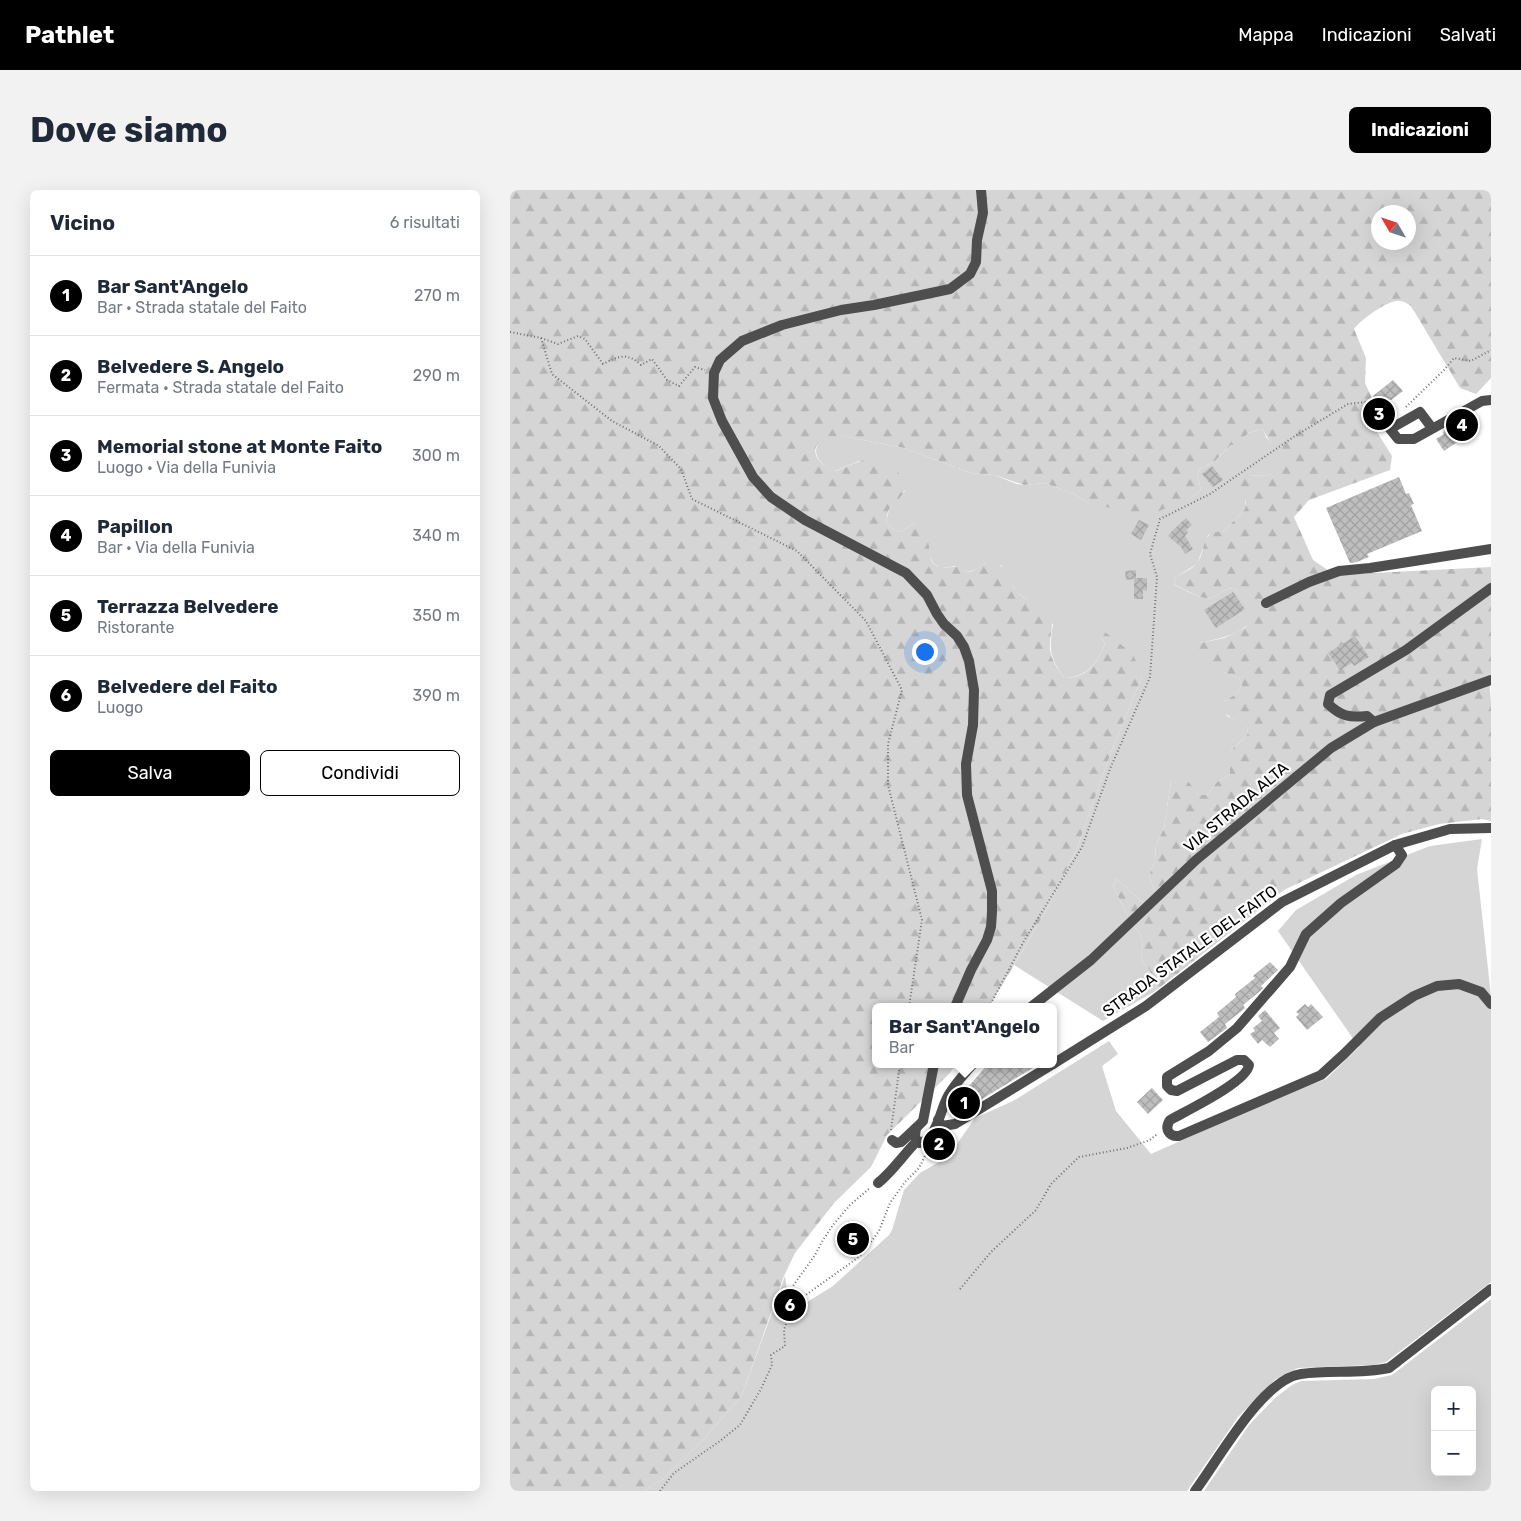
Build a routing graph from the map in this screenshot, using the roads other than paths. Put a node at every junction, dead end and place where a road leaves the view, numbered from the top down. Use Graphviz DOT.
graph roads {
  1 [pos="981,190"];
  2 [pos="1491,400"];
  3 [pos="1432,428"];
  4 [pos="1491,549"];
  5 [pos="1491,588"];
  6 [pos="1266,603"];
  7 [pos="1491,680"];
  8 [pos="1374,722"];
  9 [pos="1491,828"];
  10 [pos="1395,845"];
  11 [pos="957,1003"];
  12 [pos="1036,1003"];
  13 [pos="1491,1004"];
  14 [pos="1057,1062"];
  15 [pos="933,1068"];
  16 [pos="970,1068"];
  17 [pos="1046,1068"];
  18 [pos="938,1118"];
  19 [pos="916,1128"];
  20 [pos="892,1140"];
  21 [pos="922,1140"];
  22 [pos="878,1183"];
  23 [pos="1491,1289"];
  24 [pos="1195,1491"];
  1 -- 11 [label="street"];
  2 -- 3 [label="street"];
  3 -- 3 [label="street"];
  4 -- 6 [label="street"];
  5 -- 8 [label="street"];
  7 -- 8 [label="street, VIA STRADA ALTA"];
  8 -- 12 [label="street, VIA STRADA ALTA"];
  9 -- 10 [label="street, STRADA STATALE DEL FAITO"];
  10 -- 13 [label="street"];
  10 -- 14 [label="street, STRADA STATALE DEL FAITO"];
  15 -- 19 [label="street"];
  16 -- 18 [label="street"];
  17 -- 18 [label="street, STRADA STATALE DEL FAITO"];
  18 -- 21 [label="street"];
  19 -- 20 [label="street"];
  19 -- 21 [label="street"];
  21 -- 22 [label="street"];
  23 -- 24 [label="street"];
}
